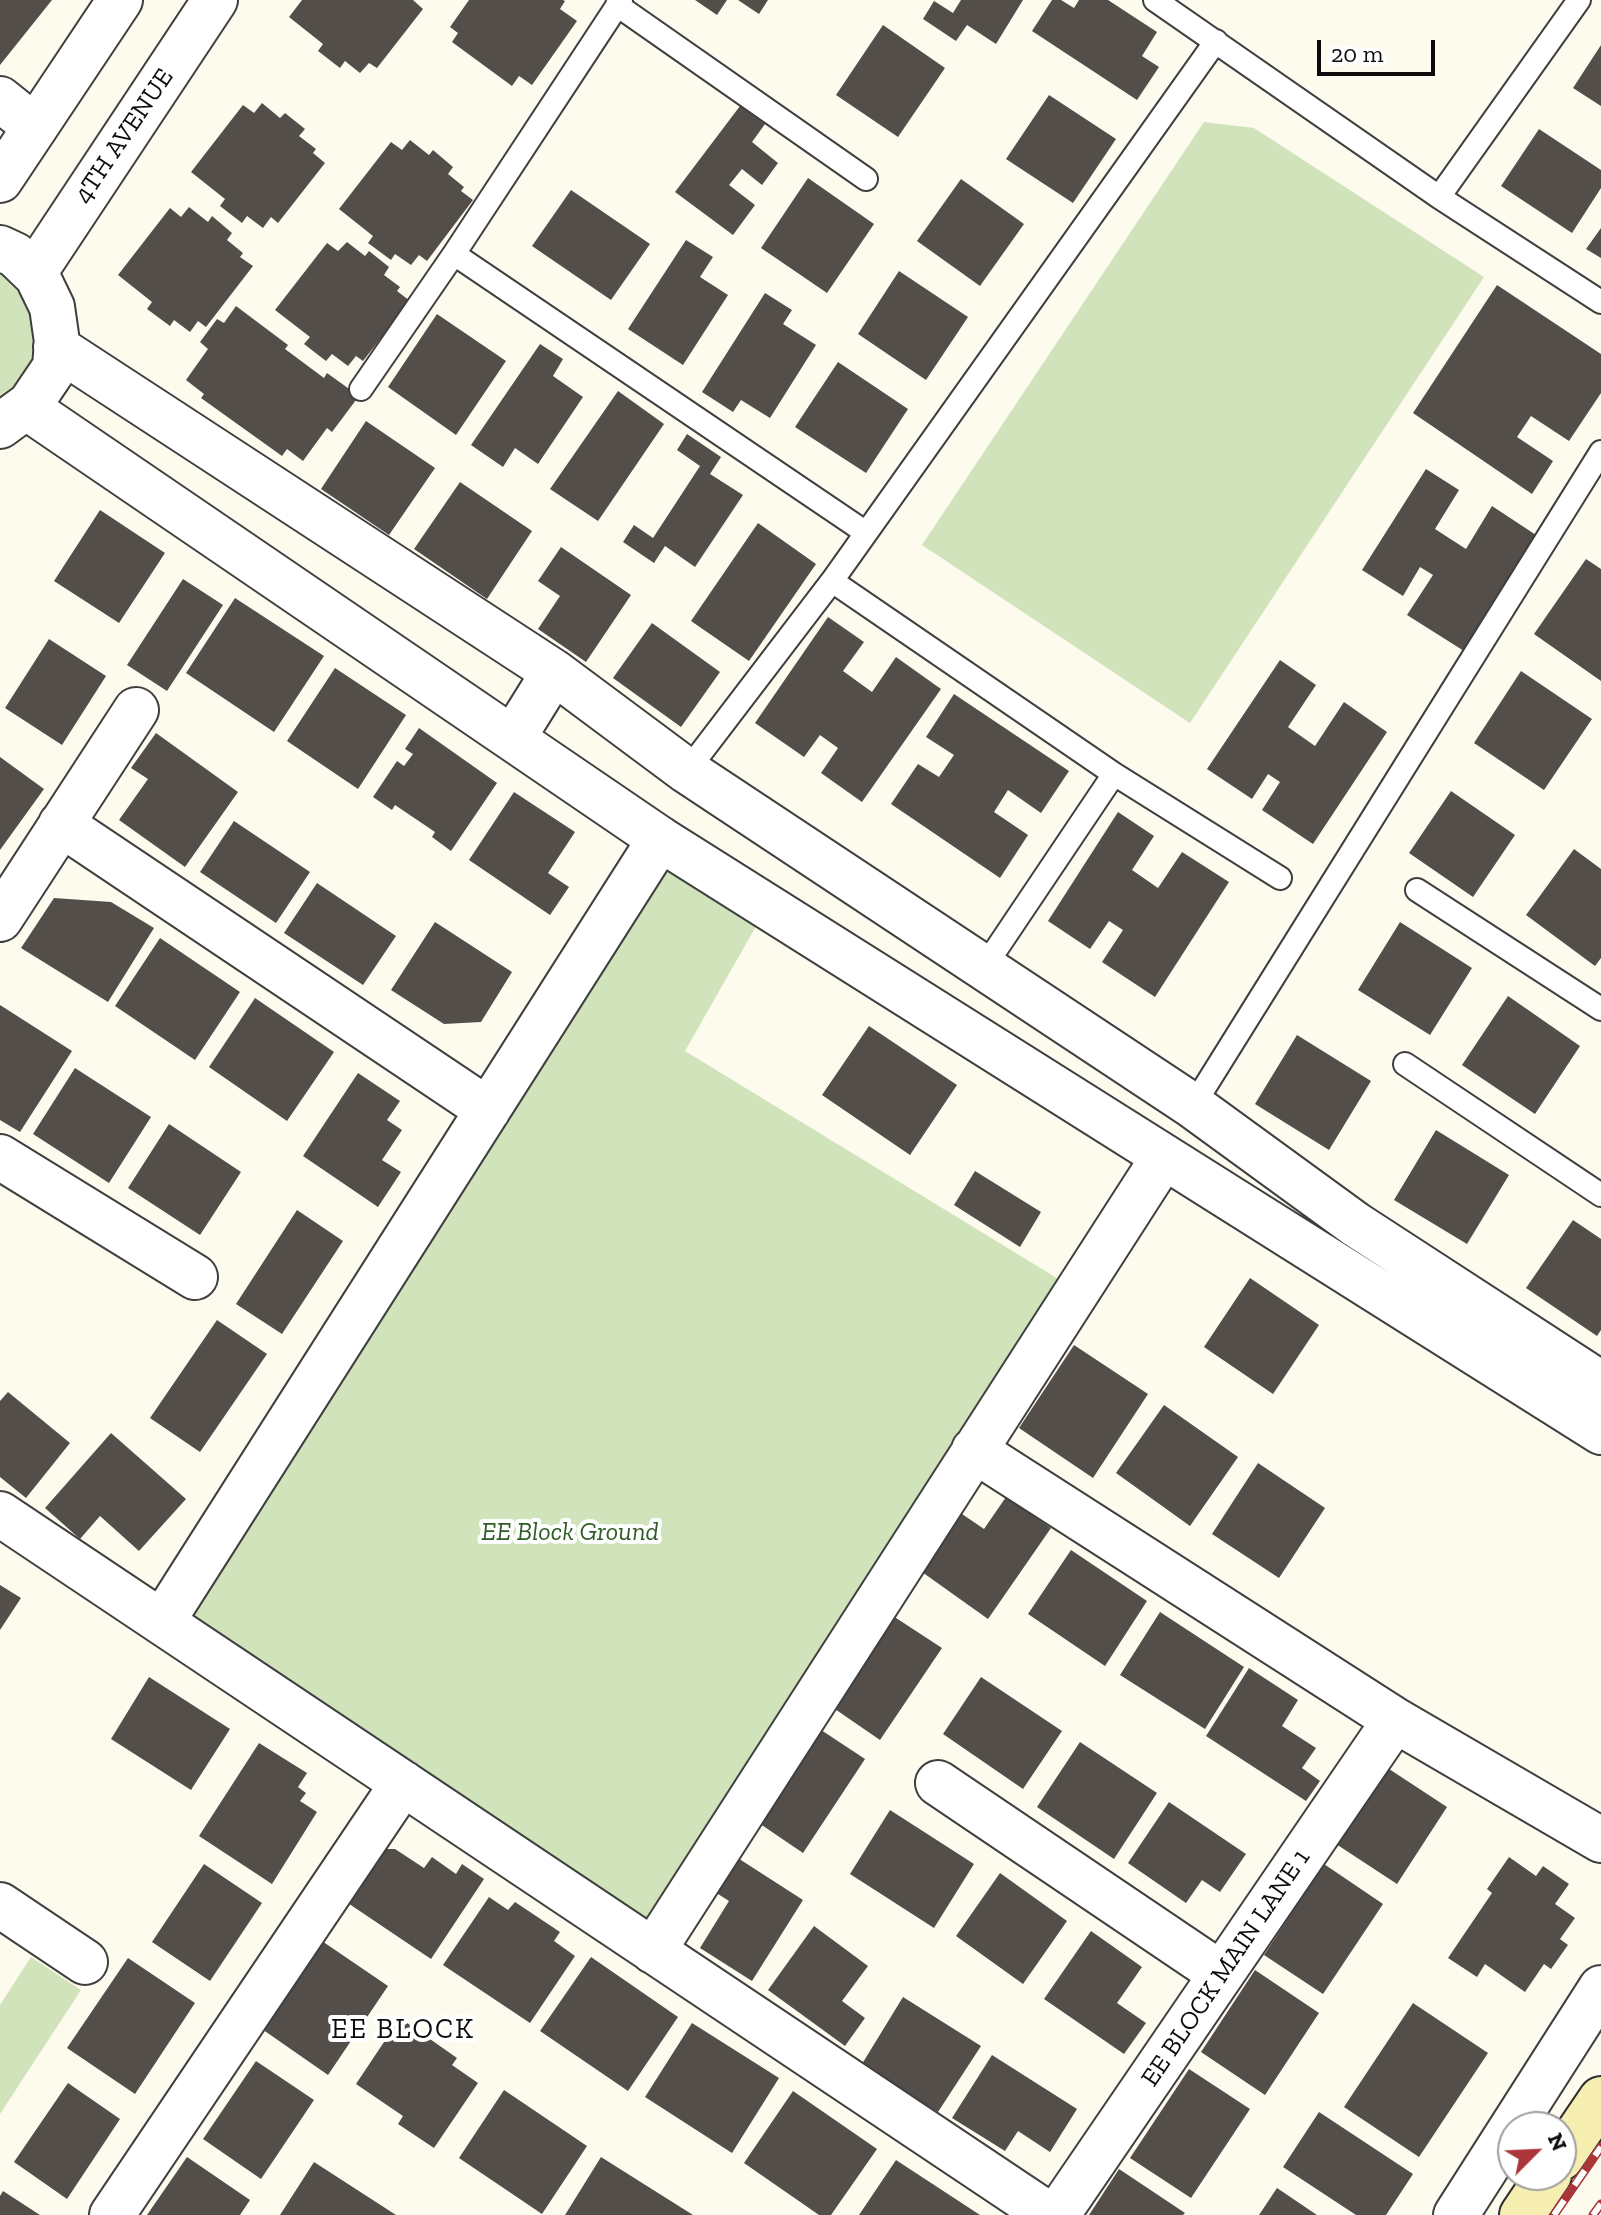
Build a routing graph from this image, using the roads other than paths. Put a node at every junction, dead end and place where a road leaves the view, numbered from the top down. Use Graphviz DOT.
graph roads {
  1 [pos="120,0"];
  2 [pos="215,0"];
  3 [pos="1155,0"];
  4 [pos="1579,0"];
  5 [pos="619,2"];
  6 [pos="1216,41"];
  7 [pos="0,99"];
  8 [pos="35,127"];
  9 [pos="866,179"];
  10 [pos="0,180"];
  11 [pos="1439,197"];
  12 [pos="454,254"];
  13 [pos="17,261"];
  14 [pos="1601,302"];
  15 [pos="56,347"];
  16 [pos="361,389"];
  17 [pos="13,417"];
  18 [pos="1601,452"];
  19 [pos="865,532"];
  20 [pos="832,581"];
  21 [pos="554,672"];
  22 [pos="136,710"];
  23 [pos="513,738"];
  24 [pos="687,771"];
  25 [pos="1114,774"];
  26 [pos="61,824"];
  27 [pos="660,839"];
  28 [pos="1280,878"];
  29 [pos="1417,890"];
  30 [pos="0,919"];
  31 [pos="985,966"];
  32 [pos="1601,1009"];
  33 [pos="1405,1064"];
  34 [pos="1193,1106"];
  35 [pos="488,1110"];
  36 [pos="0,1157"];
  37 [pos="1163,1158"];
  38 [pos="1601,1195"];
  39 [pos="1355,1224"];
  40 [pos="1330,1263"];
  41 [pos="195,1277"];
  42 [pos="1601,1384"];
  43 [pos="1601,1432"];
  44 [pos="974,1450"];
  45 [pos="0,1514"];
  46 [pos="162,1622"];
  47 [pos="1395,1720"];
  48 [pos="403,1783"];
  49 [pos="938,1783"];
  50 [pos="1601,1840"];
  51 [pos="0,1905"];
  52 [pos="653,1951"];
  53 [pos="85,1962"];
  54 [pos="1221,1974"];
  55 [pos="1601,1988"];
  56 [pos="1601,2099"];
  57 [pos="1577,2134"];
  58 [pos="1538,2191"];
  59 [pos="112,2215"];
  60 [pos="1049,2215"];
  61 [pos="1057,2215"];
  62 [pos="1456,2215"];
  63 [pos="1522,2215"];
  1 -- 8 [label="street"];
  2 -- 13 [label="street, 4TH AVENUE"];
  3 -- 6 [label="lane"];
  4 -- 11 [label="lane"];
  5 -- 9 [label="lane"];
  5 -- 12 [label="lane"];
  6 -- 11 [label="lane"];
  6 -- 19 [label="lane"];
  7 -- 8 [label="street"];
  8 -- 10 [label="street"];
  11 -- 14 [label="lane"];
  12 -- 16 [label="lane"];
  12 -- 19 [label="lane"];
  13 -- 15 [label="street"];
  15 -- 17 [label="street"];
  15 -- 21 [label="street"];
  17 -- 23 [label="street"];
  18 -- 34 [label="lane"];
  19 -- 20 [label="lane"];
  20 -- 24 [label="lane"];
  20 -- 25 [label="lane"];
  21 -- 23 [label="street"];
  21 -- 24 [label="street"];
  22 -- 26 [label="street"];
  23 -- 27 [label="street"];
  24 -- 31 [label="street"];
  25 -- 28 [label="lane"];
  25 -- 31 [label="lane"];
  26 -- 30 [label="street"];
  26 -- 35 [label="street"];
  27 -- 35 [label="street"];
  27 -- 37 [label="street"];
  29 -- 32 [label="lane"];
  31 -- 34 [label="street"];
  33 -- 38 [label="lane"];
  34 -- 39 [label="street"];
  35 -- 46 [label="street"];
  36 -- 41 [label="street"];
  37 -- 40 [label="street"];
  37 -- 44 [label="street"];
  39 -- 40 [label="street"];
  39 -- 42 [label="street"];
  40 -- 43 [label="street"];
  44 -- 47 [label="street"];
  44 -- 52 [label="street"];
  45 -- 46 [label="street"];
  46 -- 48 [label="street"];
  47 -- 50 [label="street"];
  47 -- 54 [label="street, EE BLOCK MAIN LANE 1"];
  48 -- 52 [label="street"];
  48 -- 59 [label="street"];
  49 -- 54 [label="street"];
  51 -- 53 [label="street"];
  52 -- 60 [label="street"];
  54 -- 61 [label="street, EE BLOCK MAIN LANE 1"];
  55 -- 62 [label="street"];
  56 -- 57 [label="main road"];
  58 -- 63 [label="main road"];
}
